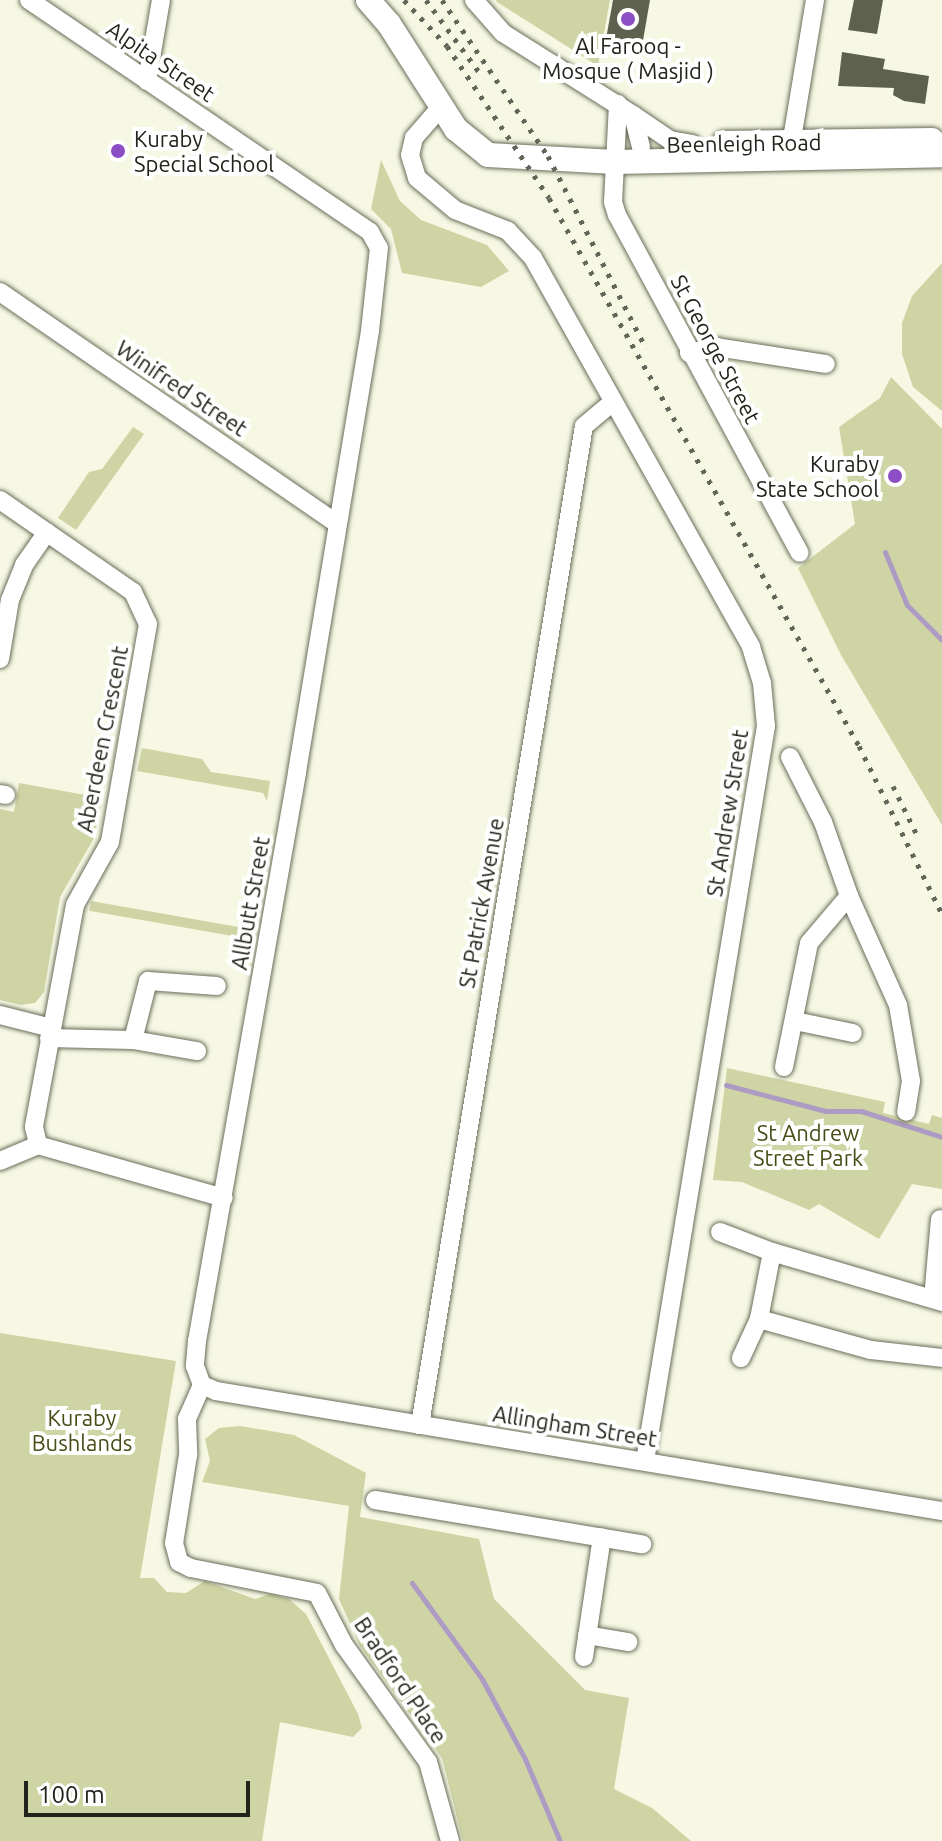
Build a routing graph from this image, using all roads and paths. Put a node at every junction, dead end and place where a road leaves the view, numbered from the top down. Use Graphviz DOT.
graph roads {
  1 [pos="29,0"];
  2 [pos="161,0"];
  3 [pos="368,0"];
  4 [pos="474,0"];
  5 [pos="815,0"];
  6 [pos="147,81"];
  7 [pos="440,108"];
  8 [pos="626,109"];
  9 [pos="942,140"];
  10 [pos="693,144"];
  11 [pos="641,147"];
  12 [pos="794,151"];
  13 [pos="615,155"];
  14 [pos="942,155"];
  15 [pos="379,248"];
  16 [pos="0,292"];
  17 [pos="689,353"];
  18 [pos="826,364"];
  19 [pos="613,402"];
  20 [pos="0,500"];
  21 [pos="337,524"];
  22 [pos="47,532"];
  23 [pos="800,553"];
  24 [pos="0,659"];
  25 [pos="790,757"];
  26 [pos="849,896"];
  27 [pos="217,986"];
  28 [pos="0,1015"];
  29 [pos="795,1021"];
  30 [pos="50,1033"];
  31 [pos="853,1033"];
  32 [pos="133,1040"];
  33 [pos="197,1051"];
  34 [pos="784,1067"];
  35 [pos="906,1112"];
  36 [pos="38,1145"];
  37 [pos="0,1161"];
  38 [pos="224,1198"];
  39 [pos="940,1219"];
  40 [pos="720,1232"];
  41 [pos="772,1252"];
  42 [pos="937,1301"];
  43 [pos="759,1319"];
  44 [pos="741,1358"];
  45 [pos="942,1358"];
  46 [pos="202,1385"];
  47 [pos="420,1425"];
  48 [pos="645,1461"];
  49 [pos="375,1500"];
  50 [pos="942,1511"];
  51 [pos="602,1537"];
  52 [pos="642,1544"];
  53 [pos="587,1635"];
  54 [pos="628,1642"];
  55 [pos="584,1657"];
  56 [pos="450,1841"];
  1 -- 6 [label="street, Alpita Street"];
  2 -- 6 [label="street"];
  3 -- 7 [label="main road, Beenleigh Road"];
  4 -- 8 [label="street"];
  5 -- 12 [label="street"];
  6 -- 15 [label="street, Alpita Street"];
  7 -- 13 [label="main road, Beenleigh Road"];
  7 -- 19 [label="street, St Andrew Street"];
  8 -- 10 [label="street"];
  8 -- 11 [label="street"];
  8 -- 13 [label="street, St George Street"];
  9 -- 12 [label="main road, Beenleigh Road"];
  10 -- 11 [label="main road, Beenleigh Road"];
  10 -- 12 [label="main road, Beenleigh Road"];
  11 -- 13 [label="main road, Beenleigh Road"];
  12 -- 13 [label="main road, Beenleigh Road"];
  12 -- 14 [label="main road, Beenleigh Road"];
  13 -- 17 [label="street, St George Street"];
  15 -- 21 [label="street, Allbutt Street"];
  16 -- 21 [label="street, Winifred Street"];
  17 -- 18 [label="street"];
  17 -- 23 [label="street, St George Street"];
  19 -- 47 [label="street, St Patrick Avenue"];
  19 -- 48 [label="street, St Andrew Street"];
  20 -- 22 [label="street, Aberdeen Crescent"];
  21 -- 38 [label="street, Allbutt Street"];
  22 -- 24 [label="street"];
  22 -- 30 [label="street, Aberdeen Crescent"];
  25 -- 26 [label="street"];
  26 -- 29 [label="street"];
  26 -- 35 [label="street"];
  27 -- 32 [label="street"];
  28 -- 30 [label="street"];
  29 -- 31 [label="street"];
  29 -- 34 [label="street"];
  30 -- 32 [label="street"];
  30 -- 36 [label="street, Aberdeen Crescent"];
  32 -- 33 [label="street"];
  36 -- 37 [label="street"];
  36 -- 38 [label="street"];
  38 -- 46 [label="street, Allbutt Street"];
  39 -- 42 [label="street"];
  40 -- 41 [label="street"];
  41 -- 42 [label="street"];
  41 -- 43 [label="street"];
  43 -- 44 [label="street"];
  43 -- 45 [label="street"];
  46 -- 47 [label="street, Allingham Street"];
  46 -- 56 [label="street, Bradford Place"];
  47 -- 48 [label="street, Allingham Street"];
  48 -- 50 [label="street, Allingham Street"];
  49 -- 51 [label="street"];
  51 -- 52 [label="street"];
  51 -- 53 [label="street"];
  53 -- 54 [label="street"];
  53 -- 55 [label="street"];
}
